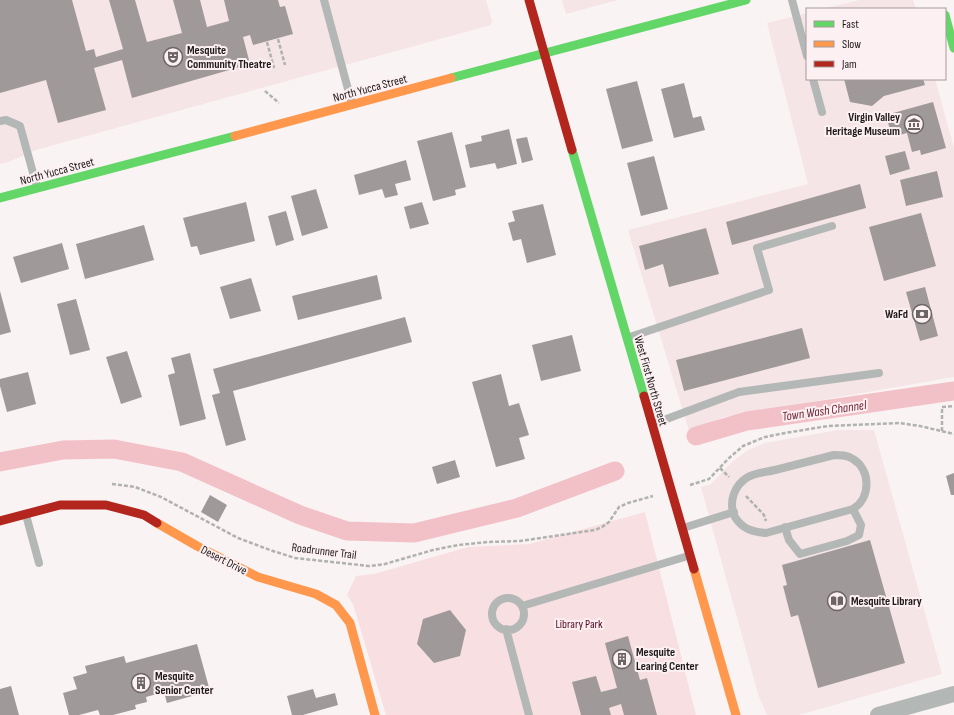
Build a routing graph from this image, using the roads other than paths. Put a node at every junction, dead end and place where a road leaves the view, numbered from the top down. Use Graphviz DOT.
graph roads {
  1 [pos="324,0"];
  2 [pos="530,0"];
  3 [pos="746,0"];
  4 [pos="792,0"];
  5 [pos="946,19"];
  6 [pos="954,48"];
  7 [pos="806,52"];
  8 [pos="544,54"];
  9 [pos="813,80"];
  10 [pos="352,105"];
  11 [pos="822,112"];
  12 [pos="0,121"];
  13 [pos="37,189"];
  14 [pos="0,198"];
  15 [pos="832,226"];
  16 [pos="626,338"];
  17 [pos="879,373"];
  18 [pos="652,425"];
  19 [pos="853,509"];
  20 [pos="734,512"];
  21 [pos="26,514"];
  22 [pos="0,521"];
  23 [pos="786,527"];
  24 [pos="682,528"];
  25 [pos="690,556"];
  26 [pos="40,563"];
  27 [pos="522,606"];
  28 [pos="506,629"];
  29 [pos="954,694"];
  30 [pos="375,715"];
  31 [pos="529,715"];
  32 [pos="736,715"];
  33 [pos="878,715"];
  1 -- 10 [label="lane"];
  2 -- 8 [label="street, West First North Street"];
  3 -- 8 [label="street, North Yucca Street"];
  4 -- 7 [label="lane"];
  5 -- 6 [label="street"];
  8 -- 10 [label="street, North Yucca Street"];
  8 -- 16 [label="street, West First North Street"];
  9 -- 11 [label="lane"];
  10 -- 13 [label="street, North Yucca Street"];
  12 -- 13 [label="lane"];
  13 -- 14 [label="street, North Yucca Street"];
  15 -- 16 [label="lane"];
  16 -- 18 [label="street, West First North Street"];
  17 -- 18 [label="lane"];
  18 -- 24 [label="street, West First North Street"];
  19 -- 20 [label="lane"];
  19 -- 23 [label="lane"];
  19 -- 23 [label="lane"];
  20 -- 23 [label="lane"];
  20 -- 24 [label="lane"];
  21 -- 22 [label="street, Desert Drive"];
  21 -- 26 [label="lane"];
  21 -- 30 [label="street, Desert Drive"];
  24 -- 25 [label="street, West First North Street"];
  25 -- 27 [label="lane"];
  25 -- 32 [label="street, West First North Street"];
  27 -- 28 [label="lane"];
  27 -- 28 [label="lane"];
  28 -- 31 [label="lane"];
  29 -- 33 [label="street"];
}
